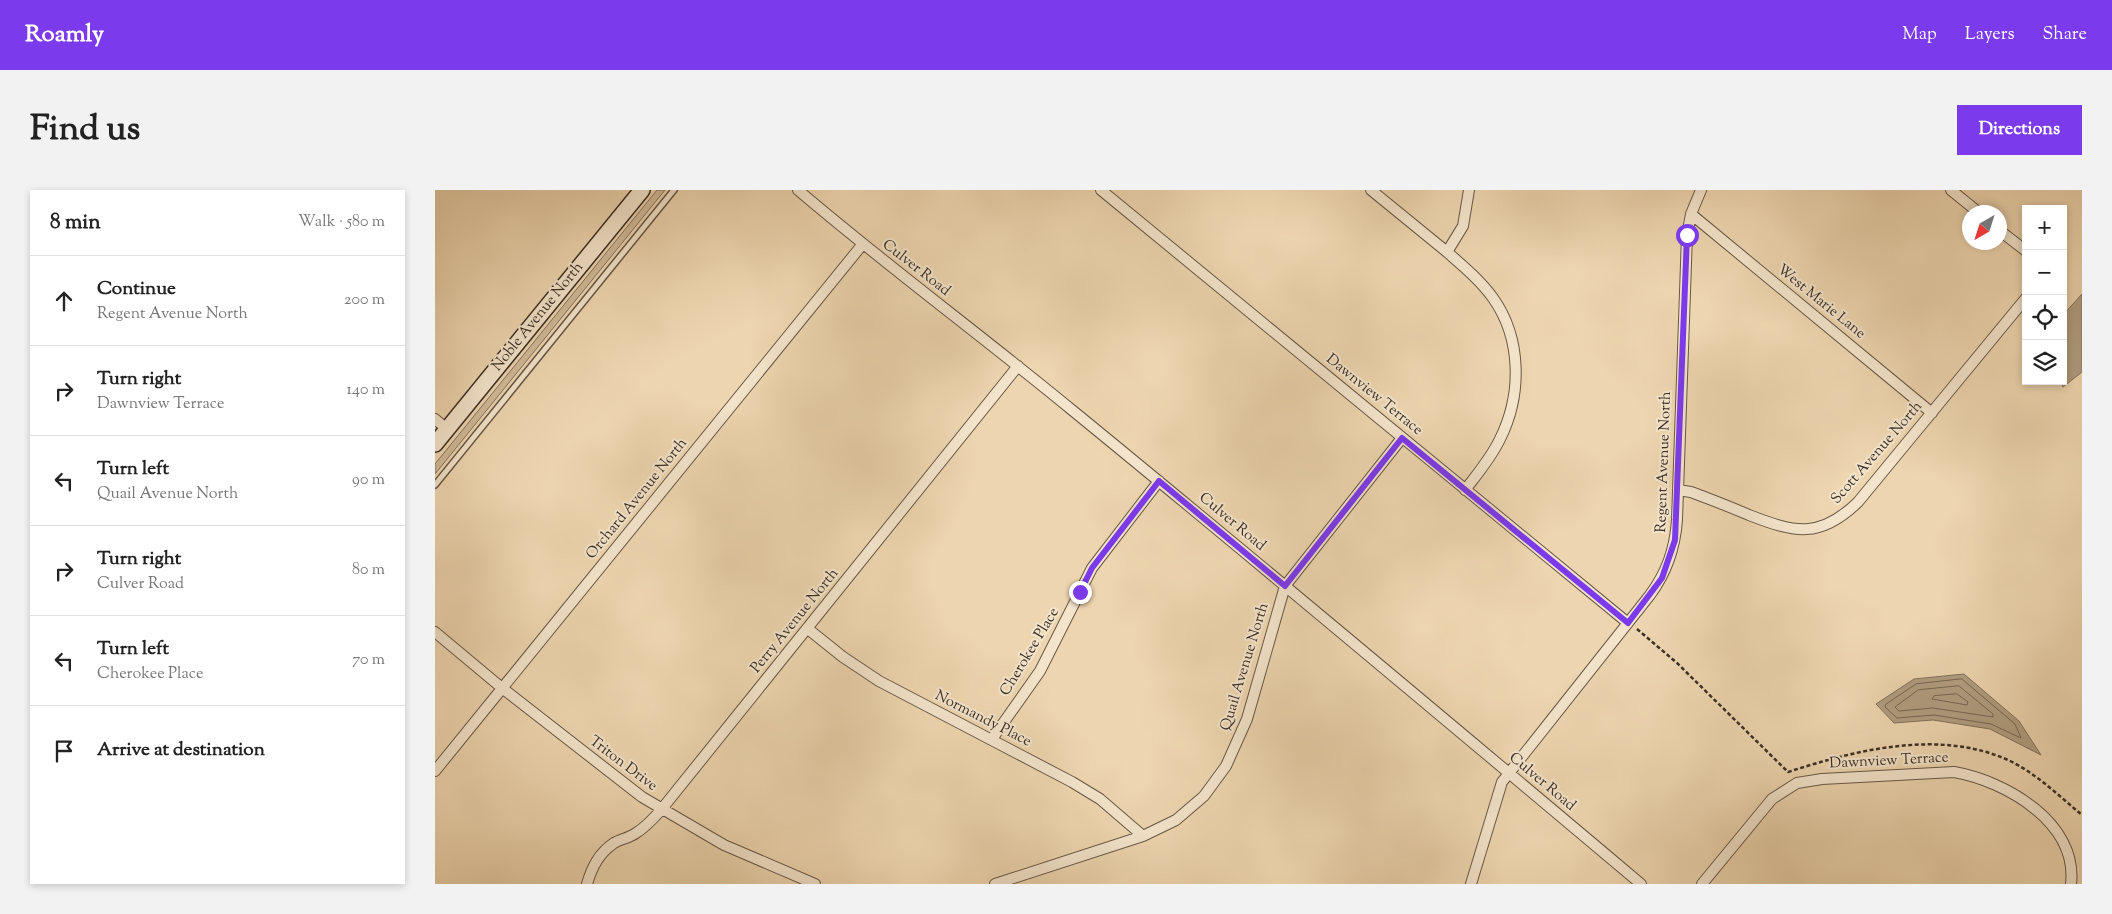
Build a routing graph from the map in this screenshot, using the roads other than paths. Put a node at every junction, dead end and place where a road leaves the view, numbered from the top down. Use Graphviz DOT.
graph roads {
  1 [pos="642,190"];
  2 [pos="674,190"];
  3 [pos="798,190"];
  4 [pos="1101,190"];
  5 [pos="1371,190"];
  6 [pos="1469,190"];
  7 [pos="1701,190"];
  8 [pos="1951,190"];
  9 [pos="1969,205"];
  10 [pos="1691,214"];
  11 [pos="2007,236"];
  12 [pos="862,245"];
  13 [pos="2025,250"];
  14 [pos="1447,252"];
  15 [pos="2022,303"];
  16 [pos="1018,366"];
  17 [pos="1932,412"];
  18 [pos="441,424"];
  19 [pos="1402,438"];
  20 [pos="435,444"];
  21 [pos="1159,481"];
  22 [pos="435,485"];
  23 [pos="1465,490"];
  24 [pos="1678,490"];
  25 [pos="1285,586"];
  26 [pos="1628,623"];
  27 [pos="808,629"];
  28 [pos="435,632"];
  29 [pos="501,688"];
  30 [pos="992,739"];
  31 [pos="435,771"];
  32 [pos="1508,773"];
  33 [pos="661,810"];
  34 [pos="1143,836"];
  35 [pos="587,884"];
  36 [pos="815,884"];
  37 [pos="995,884"];
  38 [pos="1471,884"];
  39 [pos="1641,884"];
  40 [pos="1702,884"];
  41 [pos="2071,884"];
  1 -- 18 [label="street, Noble Avenue North"];
  2 -- 22 [label="lane"];
  3 -- 12 [label="street, Culver Road"];
  4 -- 19 [label="street, Dawnview Terrace"];
  5 -- 14 [label="street"];
  6 -- 14 [label="street"];
  7 -- 10 [label="street, Regent Avenue North"];
  8 -- 9 [label="street"];
  10 -- 17 [label="street, West Marie Lane"];
  10 -- 24 [label="street, Regent Avenue North"];
  11 -- 13 [label="street"];
  12 -- 16 [label="street, Culver Road"];
  12 -- 29 [label="street, Orchard Avenue North"];
  14 -- 23 [label="street"];
  15 -- 17 [label="street, Scott Avenue North"];
  16 -- 21 [label="street, Culver Road"];
  16 -- 27 [label="street, Perry Avenue North"];
  17 -- 24 [label="street, Scott Avenue North"];
  18 -- 20 [label="street, Noble Avenue North"];
  19 -- 23 [label="street, Dawnview Terrace"];
  19 -- 25 [label="street, Quail Avenue North"];
  21 -- 25 [label="street, Culver Road"];
  21 -- 30 [label="street, Cherokee Place"];
  23 -- 26 [label="street, Dawnview Terrace"];
  24 -- 26 [label="street, Regent Avenue North"];
  25 -- 32 [label="street, Culver Road"];
  25 -- 34 [label="street, Quail Avenue North"];
  26 -- 32 [label="street, Regent Avenue North"];
  27 -- 30 [label="street, Normandy Place"];
  27 -- 33 [label="street, Perry Avenue North"];
  28 -- 29 [label="street, Triton Drive"];
  29 -- 31 [label="street, Orchard Avenue North"];
  29 -- 33 [label="street, Triton Drive"];
  30 -- 34 [label="street, Normandy Place"];
  32 -- 38 [label="street, Regent Avenue North"];
  32 -- 39 [label="street, Culver Road"];
  33 -- 35 [label="street, Perry Avenue North"];
  33 -- 36 [label="street, Triton Drive"];
  34 -- 37 [label="street, Quail Avenue North"];
  40 -- 41 [label="street, Dawnview Terrace"];
}
